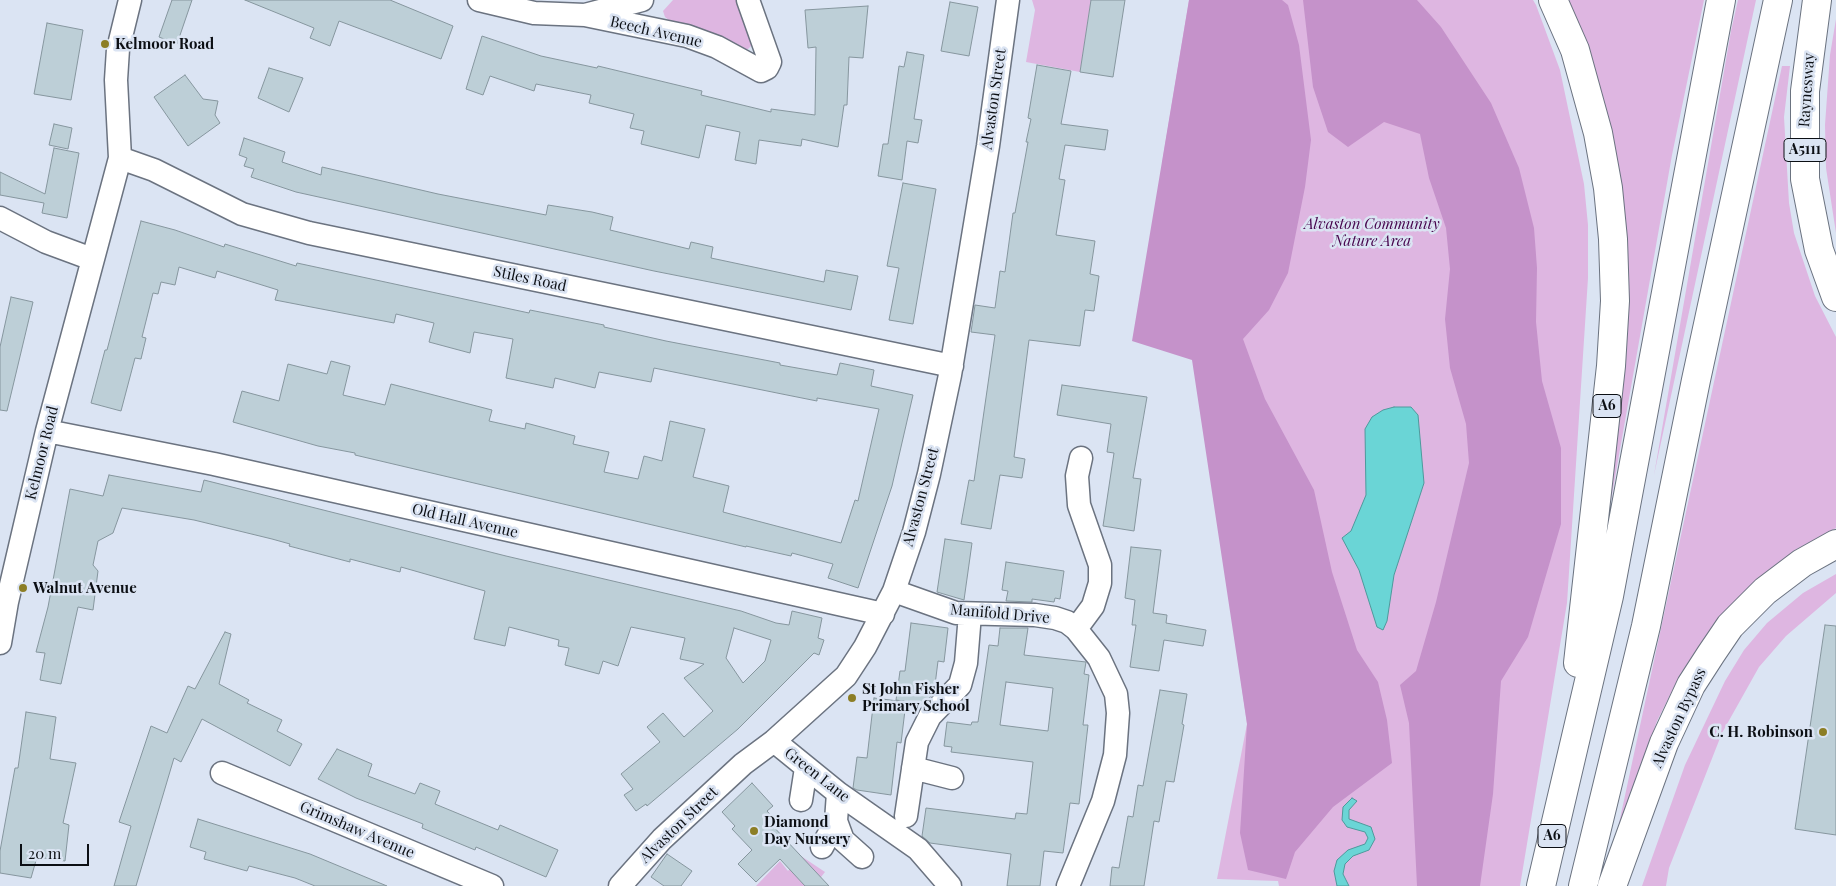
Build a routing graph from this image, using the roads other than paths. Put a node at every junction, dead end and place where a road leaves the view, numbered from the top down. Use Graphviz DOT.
graph roads {
  1 [pos="130,0"];
  2 [pos="479,0"];
  3 [pos="642,0"];
  4 [pos="748,0"];
  5 [pos="1008,0"];
  6 [pos="1553,0"];
  7 [pos="1721,0"];
  8 [pos="1778,0"];
  9 [pos="1817,0"];
  10 [pos="585,15"];
  11 [pos="120,158"];
  12 [pos="0,218"];
  13 [pos="92,259"];
  14 [pos="1836,297"];
  15 [pos="952,366"];
  16 [pos="46,431"];
  17 [pos="1081,458"];
  18 [pos="1836,544"];
  19 [pos="894,591"];
  20 [pos="883,614"];
  21 [pos="970,614"];
  22 [pos="1076,629"];
  23 [pos="0,643"];
  24 [pos="774,741"];
  25 [pos="806,768"];
  26 [pos="913,768"];
  27 [pos="222,773"];
  28 [pos="952,778"];
  29 [pos="1564,786"];
  30 [pos="838,793"];
  31 [pos="801,800"];
  32 [pos="906,816"];
  33 [pos="836,821"];
  34 [pos="822,848"];
  35 [pos="862,857"];
  36 [pos="492,886"];
  37 [pos="620,886"];
  38 [pos="950,886"];
  39 [pos="1068,886"];
  40 [pos="1541,886"];
  41 [pos="1584,886"];
  42 [pos="1612,886"];
  1 -- 11 [label="street, Kelmoor Road"];
  2 -- 10 [label="street, Beech Avenue"];
  3 -- 10 [label="street, Beech Avenue"];
  4 -- 10 [label="street, Beech Avenue"];
  5 -- 15 [label="street, Alvaston Street"];
  6 -- 29 [label="highway, A6"];
  7 -- 29 [label="highway"];
  8 -- 41 [label="highway"];
  9 -- 14 [label="highway, Raynesway / A5111"];
  11 -- 13 [label="street, Kelmoor Road"];
  11 -- 15 [label="street, Stiles Road"];
  12 -- 13 [label="street"];
  13 -- 16 [label="street, Kelmoor Road"];
  15 -- 19 [label="street, Alvaston Street"];
  16 -- 20 [label="street, Old Hall Avenue"];
  16 -- 23 [label="street, Kelmoor Road"];
  17 -- 22 [label="street"];
  18 -- 42 [label="highway, Alvaston Bypass"];
  19 -- 20 [label="street, Alvaston Street"];
  19 -- 21 [label="street, Manifold Drive"];
  20 -- 24 [label="street, Alvaston Street"];
  21 -- 22 [label="street, Manifold Drive"];
  21 -- 26 [label="street"];
  22 -- 39 [label="street, Manifold Drive"];
  24 -- 25 [label="street, Green Lane"];
  24 -- 37 [label="street, Alvaston Street"];
  25 -- 30 [label="street, Green Lane"];
  25 -- 31 [label="street"];
  26 -- 28 [label="street"];
  26 -- 32 [label="street"];
  27 -- 36 [label="street, Grimshaw Avenue"];
  29 -- 40 [label="highway, A6"];
  30 -- 33 [label="street"];
  30 -- 38 [label="street, Green Lane"];
  33 -- 34 [label="street"];
  33 -- 35 [label="street"];
}
